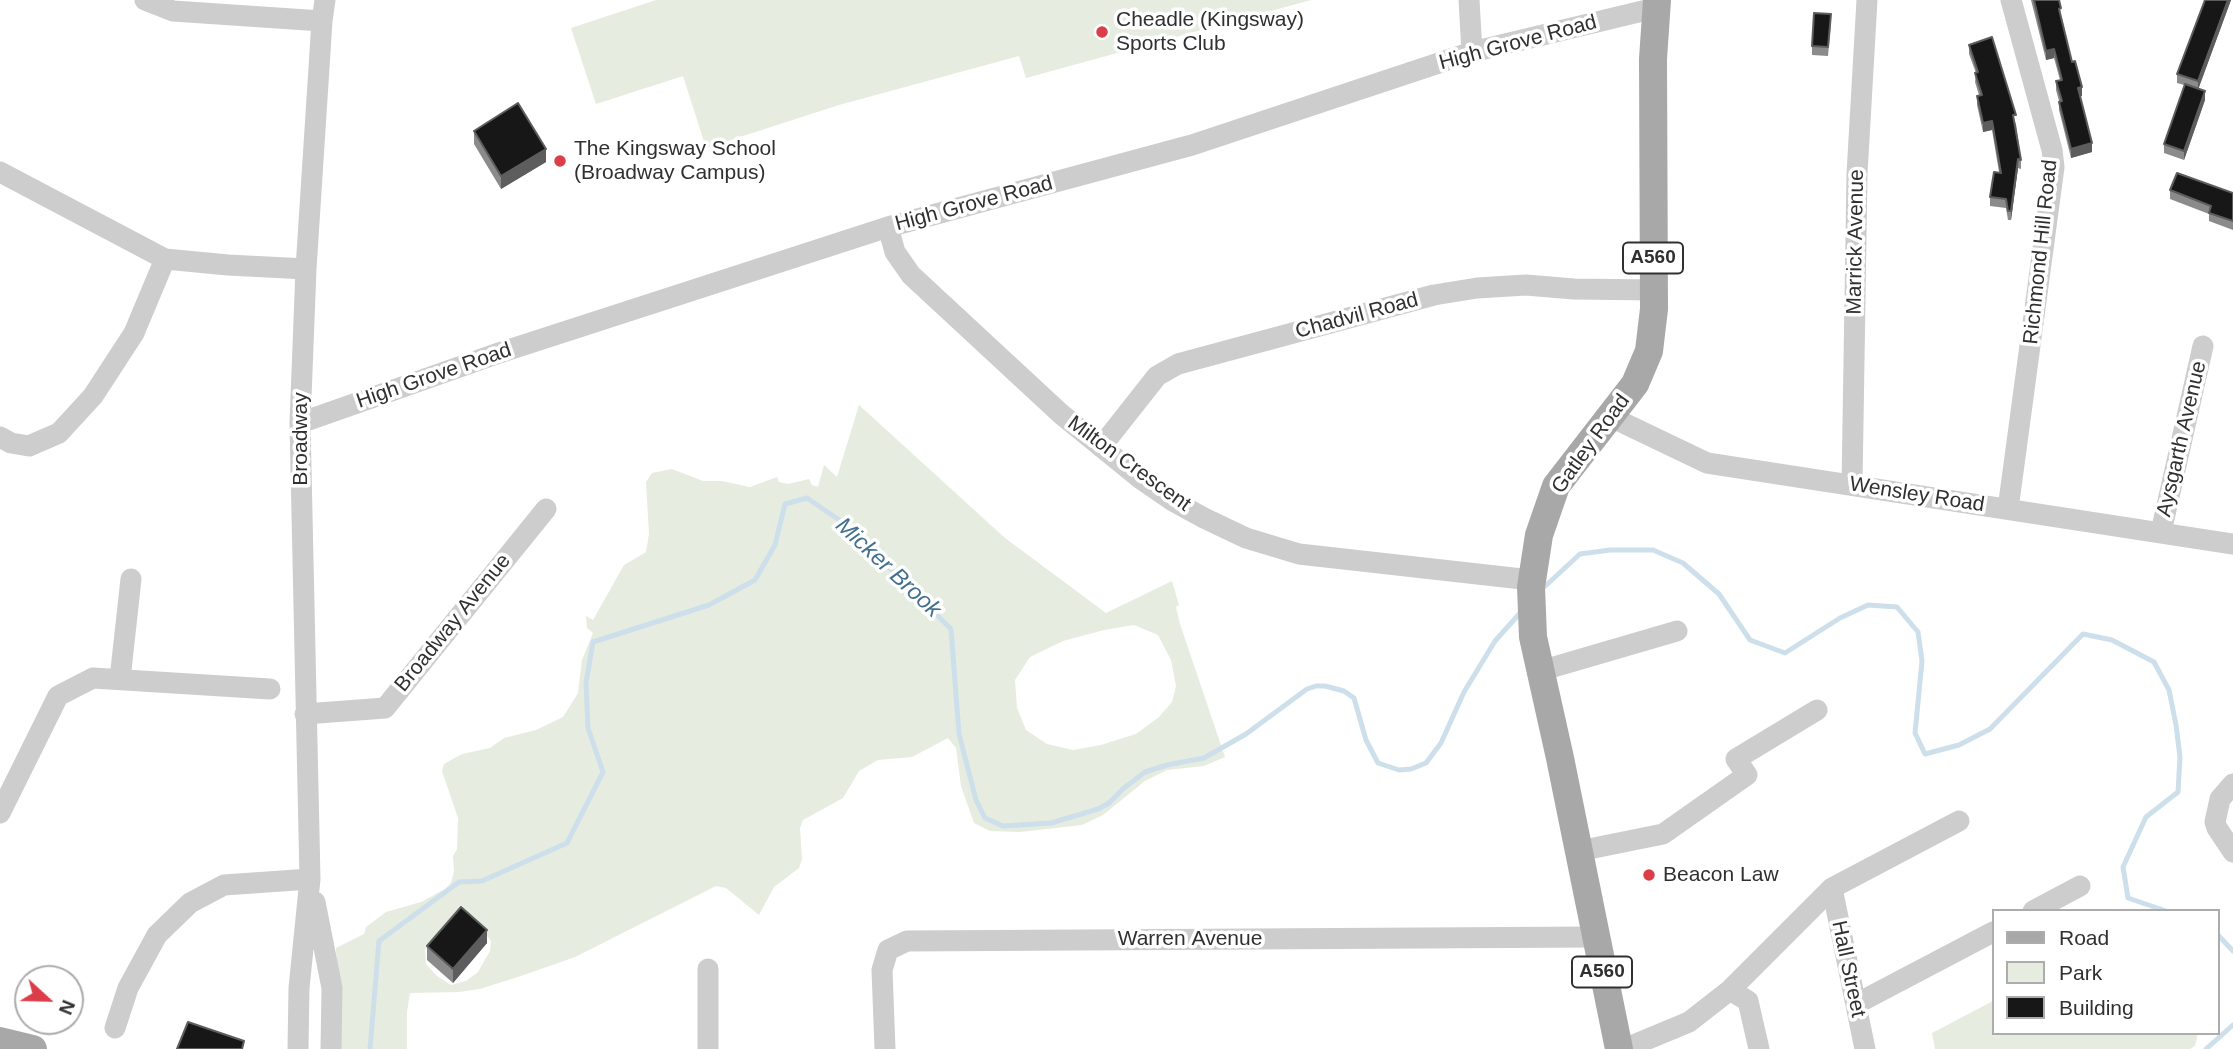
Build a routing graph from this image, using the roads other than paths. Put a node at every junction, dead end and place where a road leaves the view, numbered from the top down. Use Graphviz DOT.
graph roads {
  1 [pos="145,0"];
  2 [pos="1469,0"];
  3 [pos="1867,0"];
  4 [pos="2011,0"];
  5 [pos="1656,4"];
  6 [pos="324,10"];
  7 [pos="1472,52"];
  8 [pos="0,172"];
  9 [pos="888,227"];
  10 [pos="165,259"];
  11 [pos="306,269"];
  12 [pos="1653,290"];
  13 [pos="2203,346"];
  14 [pos="1611,417"];
  15 [pos="300,423"];
  16 [pos="0,437"];
  17 [pos="1101,447"];
  18 [pos="1852,485"];
  19 [pos="546,509"];
  20 [pos="2008,509"];
  21 [pos="2161,532"];
  22 [pos="2233,544"];
  23 [pos="131,579"];
  24 [pos="1531,584"];
  25 [pos="1677,631"];
  26 [pos="1540,671"];
  27 [pos="120,679"];
  28 [pos="270,689"];
  29 [pos="1817,710"];
  30 [pos="305,714"];
  31 [pos="2233,785"];
  32 [pos="0,813"];
  33 [pos="1959,821"];
  34 [pos="1579,851"];
  35 [pos="2233,852"];
  36 [pos="310,879"];
  37 [pos="2080,886"];
  38 [pos="1827,894"];
  39 [pos="2037,909"];
  40 [pos="1992,933"];
  41 [pos="1594,937"];
  42 [pos="708,969"];
  43 [pos="1730,990"];
  44 [pos="1856,1004"];
  45 [pos="115,1028"];
  46 [pos="0,1041"];
  47 [pos="33,1049"];
  48 [pos="298,1049"];
  49 [pos="331,1049"];
  50 [pos="708,1049"];
  51 [pos="885,1049"];
  52 [pos="1621,1049"];
  53 [pos="1759,1049"];
  54 [pos="1865,1049"];
  1 -- 6 [label="street"];
  2 -- 7 [label="street"];
  3 -- 18 [label="street, Marrick Avenue"];
  4 -- 20 [label="street, Richmond Hill Road"];
  5 -- 7 [label="street, High Grove Road"];
  5 -- 12 [label="main road, Gatley Road / A560"];
  6 -- 11 [label="street, Broadway"];
  7 -- 9 [label="street, High Grove Road"];
  8 -- 10 [label="street"];
  9 -- 15 [label="street, High Grove Road"];
  9 -- 17 [label="street, Milton Crescent"];
  10 -- 11 [label="street"];
  10 -- 16 [label="street"];
  11 -- 15 [label="street, Broadway"];
  12 -- 14 [label="main road, Gatley Road / A560"];
  12 -- 17 [label="street, Chadvil Road"];
  13 -- 21 [label="street, Aysgarth Avenue"];
  14 -- 18 [label="street, Wensley Road"];
  14 -- 24 [label="main road, Gatley Road / A560"];
  15 -- 30 [label="street, Broadway"];
  17 -- 24 [label="street, Milton Crescent"];
  18 -- 20 [label="street, Wensley Road"];
  19 -- 30 [label="street, Broadway Avenue"];
  20 -- 21 [label="street, Wensley Road"];
  21 -- 22 [label="street, Wensley Road"];
  23 -- 27 [label="street"];
  24 -- 26 [label="main road, Gatley Road / A560"];
  25 -- 26 [label="street"];
  26 -- 34 [label="main road, Gatley Road / A560"];
  27 -- 28 [label="street"];
  27 -- 32 [label="street"];
  29 -- 34 [label="street"];
  30 -- 36 [label="street, Broadway"];
  31 -- 35 [label="street"];
  33 -- 38 [label="street"];
  34 -- 41 [label="main road, Gatley Road / A560"];
  36 -- 45 [label="street"];
  36 -- 48 [label="street, Broadway"];
  36 -- 49 [label="street, Broadway"];
  37 -- 39 [label="street"];
  38 -- 43 [label="street"];
  38 -- 44 [label="street, Hall Street"];
  40 -- 44 [label="street"];
  41 -- 51 [label="street, Warren Avenue"];
  41 -- 52 [label="main road, Gatley Road / A560"];
  42 -- 50 [label="street"];
  43 -- 52 [label="street"];
  43 -- 53 [label="street"];
  44 -- 54 [label="street, Hall Street"];
  46 -- 47 [label="main road"];
}
